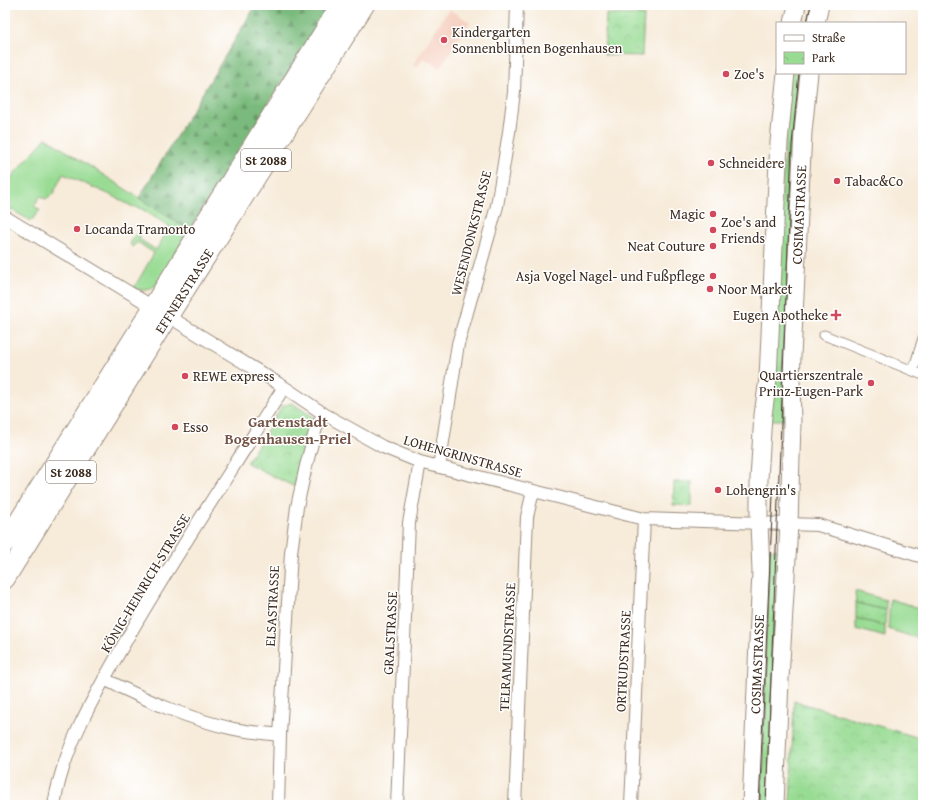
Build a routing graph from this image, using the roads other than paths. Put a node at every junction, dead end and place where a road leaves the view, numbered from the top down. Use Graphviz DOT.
graph roads {
  1 [pos="341,5"];
  2 [pos="364,5"];
  3 [pos="517,5"];
  4 [pos="797,5"];
  5 [pos="820,5"];
  6 [pos="793,22"];
  7 [pos="816,22"];
  8 [pos="786,74"];
  9 [pos="809,74"];
  10 [pos="5,217"];
  11 [pos="161,311"];
  12 [pos="824,334"];
  13 [pos="923,338"];
  14 [pos="913,371"];
  15 [pos="923,375"];
  16 [pos="284,387"];
  17 [pos="324,414"];
  18 [pos="420,462"];
  19 [pos="439,467"];
  20 [pos="533,491"];
  21 [pos="644,519"];
  22 [pos="759,523"];
  23 [pos="789,524"];
  24 [pos="5,543"];
  25 [pos="923,557"];
  26 [pos="5,579"];
  27 [pos="104,679"];
  28 [pos="280,735"];
  29 [pos="54,805"];
  30 [pos="278,805"];
  31 [pos="397,805"];
  32 [pos="514,805"];
  33 [pos="631,805"];
  34 [pos="751,805"];
  35 [pos="775,805"];
  1 -- 11 [label="highway, EFFNERSTRASSE / St 2088"];
  2 -- 11 [label="highway, EFFNERSTRASSE / St 2088"];
  3 -- 19 [label="street, WESENDONKSTRASSE"];
  4 -- 6 [label="main road"];
  5 -- 7 [label="main road"];
  8 -- 22 [label="main road, COSIMASTRASSE"];
  9 -- 23 [label="main road, COSIMASTRASSE"];
  10 -- 11 [label="street, LOHENGRINSTRASSE"];
  11 -- 16 [label="street, LOHENGRINSTRASSE"];
  11 -- 24 [label="main road, EFFNERSTRASSE / St 2088"];
  11 -- 26 [label="main road, EFFNERSTRASSE / St 2088"];
  12 -- 14 [label="street"];
  13 -- 14 [label="street"];
  14 -- 15 [label="street"];
  16 -- 17 [label="street, LOHENGRINSTRASSE"];
  16 -- 27 [label="street, KÖNIG-HEINRICH-STRASSE"];
  17 -- 18 [label="street, LOHENGRINSTRASSE"];
  17 -- 28 [label="street, ELSASTRASSE"];
  18 -- 19 [label="street, LOHENGRINSTRASSE"];
  18 -- 31 [label="street, GRALSTRASSE"];
  19 -- 20 [label="street, LOHENGRINSTRASSE"];
  20 -- 21 [label="street, LOHENGRINSTRASSE"];
  20 -- 32 [label="street, TELRAMUNDSTRASSE"];
  21 -- 22 [label="street, LOHENGRINSTRASSE"];
  21 -- 33 [label="street, ORTRUDSTRASSE"];
  22 -- 23 [label="street"];
  22 -- 34 [label="main road, COSIMASTRASSE"];
  23 -- 25 [label="street"];
  23 -- 35 [label="main road, COSIMASTRASSE"];
  27 -- 28 [label="street"];
  27 -- 29 [label="street, KÖNIG-HEINRICH-STRASSE"];
  28 -- 30 [label="street, ELSASTRASSE"];
}
